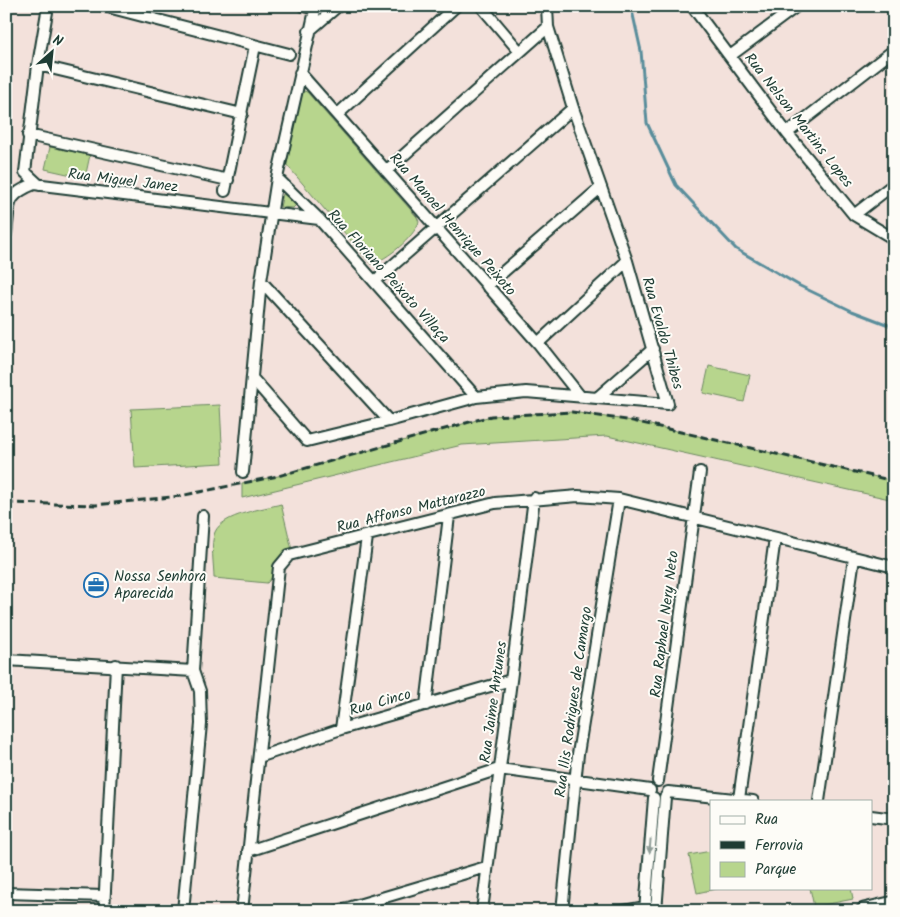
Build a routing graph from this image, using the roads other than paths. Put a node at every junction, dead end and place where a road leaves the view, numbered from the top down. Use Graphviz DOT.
graph roads {
  1 [pos="48,6"];
  2 [pos="104,6"];
  3 [pos="304,6"];
  4 [pos="338,6"];
  5 [pos="456,6"];
  6 [pos="481,6"];
  7 [pos="547,6"];
  8 [pos="692,6"];
  9 [pos="797,6"];
  10 [pos="316,8"];
  11 [pos="548,27"];
  12 [pos="309,31"];
  13 [pos="255,46"];
  14 [pos="894,50"];
  15 [pos="520,52"];
  16 [pos="289,54"];
  17 [pos="730,56"];
  18 [pos="38,65"];
  19 [pos="300,73"];
  20 [pos="573,108"];
  21 [pos="242,114"];
  22 [pos="338,114"];
  23 [pos="787,132"];
  24 [pos="28,135"];
  25 [pos="386,171"];
  26 [pos="277,178"];
  27 [pos="228,180"];
  28 [pos="894,184"];
  29 [pos="39,185"];
  30 [pos="600,188"];
  31 [pos="225,191"];
  32 [pos="272,213"];
  33 [pos="854,216"];
  34 [pos="319,219"];
  35 [pos="435,228"];
  36 [pos="6,234"];
  37 [pos="894,238"];
  38 [pos="627,261"];
  39 [pos="261,281"];
  40 [pos="375,281"];
  41 [pos="487,286"];
  42 [pos="538,343"];
  43 [pos="653,350"];
  44 [pos="253,379"];
  45 [pos="580,396"];
  46 [pos="476,397"];
  47 [pos="598,397"];
  48 [pos="389,421"];
  49 [pos="243,472"];
  50 [pos="700,472"];
  51 [pos="534,498"];
  52 [pos="619,499"];
  53 [pos="203,516"];
  54 [pos="449,516"];
  55 [pos="693,516"];
  56 [pos="367,537"];
  57 [pos="775,538"];
  58 [pos="854,558"];
  59 [pos="894,567"];
  60 [pos="7,660"];
  61 [pos="116,665"];
  62 [pos="6,669"];
  63 [pos="193,671"];
  64 [pos="511,680"];
  65 [pos="426,705"];
  66 [pos="342,729"];
  67 [pos="259,757"];
  68 [pos="499,769"];
  69 [pos="575,779"];
  70 [pos="658,781"];
  71 [pos="659,794"];
  72 [pos="739,799"];
  73 [pos="746,800"];
  74 [pos="819,800"];
  75 [pos="872,816"];
  76 [pos="894,819"];
  77 [pos="248,851"];
  78 [pos="486,867"];
  79 [pos="6,893"];
  80 [pos="104,896"];
  81 [pos="894,904"];
  82 [pos="650,908"];
  83 [pos="104,911"];
  84 [pos="183,911"];
  85 [pos="242,911"];
  86 [pos="338,911"];
  87 [pos="482,911"];
  88 [pos="562,911"];
  89 [pos="623,911"];
  90 [pos="864,911"];
  1 -- 18 [label="street"];
  2 -- 13 [label="street"];
  3 -- 10 [label="street"];
  4 -- 12 [label="street"];
  5 -- 22 [label="street"];
  6 -- 15 [label="street"];
  7 -- 11 [label="street, Rua Evaldo Thibes"];
  8 -- 17 [label="street, Rua Nelson Martins Lopes"];
  9 -- 17 [label="street"];
  10 -- 12 [label="street"];
  11 -- 15 [label="street"];
  11 -- 20 [label="street, Rua Evaldo Thibes"];
  12 -- 19 [label="street"];
  13 -- 16 [label="street"];
  13 -- 21 [label="street"];
  14 -- 23 [label="street"];
  15 -- 25 [label="street"];
  17 -- 23 [label="street, Rua Nelson Martins Lopes"];
  18 -- 21 [label="street"];
  18 -- 24 [label="street"];
  19 -- 22 [label="street, Rua Manoel Henrique Peixoto"];
  19 -- 26 [label="street"];
  20 -- 30 [label="street, Rua Evaldo Thibes"];
  20 -- 35 [label="street"];
  21 -- 27 [label="street"];
  22 -- 25 [label="street, Rua Manoel Henrique Peixoto"];
  23 -- 33 [label="street, Rua Nelson Martins Lopes"];
  24 -- 27 [label="street"];
  24 -- 29 [label="street"];
  25 -- 35 [label="street, Rua Manoel Henrique Peixoto"];
  26 -- 32 [label="street"];
  26 -- 34 [label="street, Rua Floriano Peixoto Villaça"];
  27 -- 31 [label="street"];
  28 -- 33 [label="street"];
  29 -- 32 [label="street, Rua Miguel Janez"];
  29 -- 36 [label="street, Rua Miguel Janez"];
  30 -- 38 [label="street, Rua Evaldo Thibes"];
  30 -- 41 [label="street"];
  32 -- 34 [label="street, Rua Miguel Janez"];
  32 -- 39 [label="street"];
  33 -- 37 [label="street, Rua Nelson Martins Lopes"];
  34 -- 40 [label="street, Rua Floriano Peixoto Villaça"];
  35 -- 40 [label="street"];
  35 -- 41 [label="street, Rua Manoel Henrique Peixoto"];
  38 -- 42 [label="street"];
  38 -- 43 [label="street, Rua Evaldo Thibes"];
  39 -- 44 [label="street"];
  39 -- 48 [label="street"];
  40 -- 46 [label="street, Rua Floriano Peixoto Villaça"];
  41 -- 42 [label="street, Rua Manoel Henrique Peixoto"];
  42 -- 45 [label="street, Rua Manoel Henrique Peixoto"];
  43 -- 47 [label="street"];
  43 -- 47 [label="street, Rua Evaldo Thibes"];
  44 -- 48 [label="street, Rua Evaldo Thibes"];
  44 -- 49 [label="street"];
  45 -- 46 [label="street, Rua Evaldo Thibes"];
  45 -- 47 [label="street, Rua Evaldo Thibes"];
  46 -- 48 [label="street, Rua Evaldo Thibes"];
  50 -- 55 [label="street, Rua Raphael Nery Neto"];
  51 -- 52 [label="street, Rua Affonso Mattarazzo"];
  51 -- 54 [label="street, Rua Affonso Mattarazzo"];
  51 -- 64 [label="street, Rua Jaime Antunes"];
  52 -- 55 [label="street, Rua Affonso Mattarazzo"];
  52 -- 69 [label="street, Rua Ilis Rodrigues de Camargo"];
  53 -- 63 [label="street"];
  54 -- 56 [label="street, Rua Affonso Mattarazzo"];
  54 -- 65 [label="street"];
  55 -- 57 [label="street, Rua Affonso Mattarazzo"];
  55 -- 70 [label="street, Rua Raphael Nery Neto"];
  56 -- 66 [label="street"];
  56 -- 67 [label="street, Rua Affonso Mattarazzo"];
  57 -- 58 [label="street, Rua Affonso Mattarazzo"];
  57 -- 72 [label="street"];
  58 -- 59 [label="street, Rua Affonso Mattarazzo"];
  58 -- 74 [label="street"];
  60 -- 61 [label="street"];
  60 -- 62 [label="street"];
  61 -- 63 [label="street"];
  61 -- 80 [label="street"];
  63 -- 84 [label="street"];
  64 -- 65 [label="street, Rua Cinco"];
  64 -- 68 [label="street, Rua Jaime Antunes"];
  65 -- 66 [label="street, Rua Cinco"];
  66 -- 67 [label="street, Rua Cinco"];
  67 -- 77 [label="street, Rua Affonso Mattarazzo"];
  68 -- 69 [label="street"];
  68 -- 77 [label="street"];
  68 -- 78 [label="street, Rua Jaime Antunes"];
  69 -- 71 [label="street"];
  69 -- 88 [label="street, Rua Ilis Rodrigues de Camargo"];
  70 -- 71 [label="street"];
  70 -- 71 [label="street"];
  71 -- 72 [label="street"];
  71 -- 82 [label="street"];
  72 -- 73 [label="street"];
  75 -- 76 [label="street"];
  77 -- 85 [label="street, Rua Affonso Mattarazzo"];
  78 -- 86 [label="street"];
  78 -- 87 [label="street, Rua Jaime Antunes"];
  79 -- 80 [label="street"];
  80 -- 83 [label="street"];
  81 -- 90 [label="main road"];
  82 -- 89 [label="street"];
}
